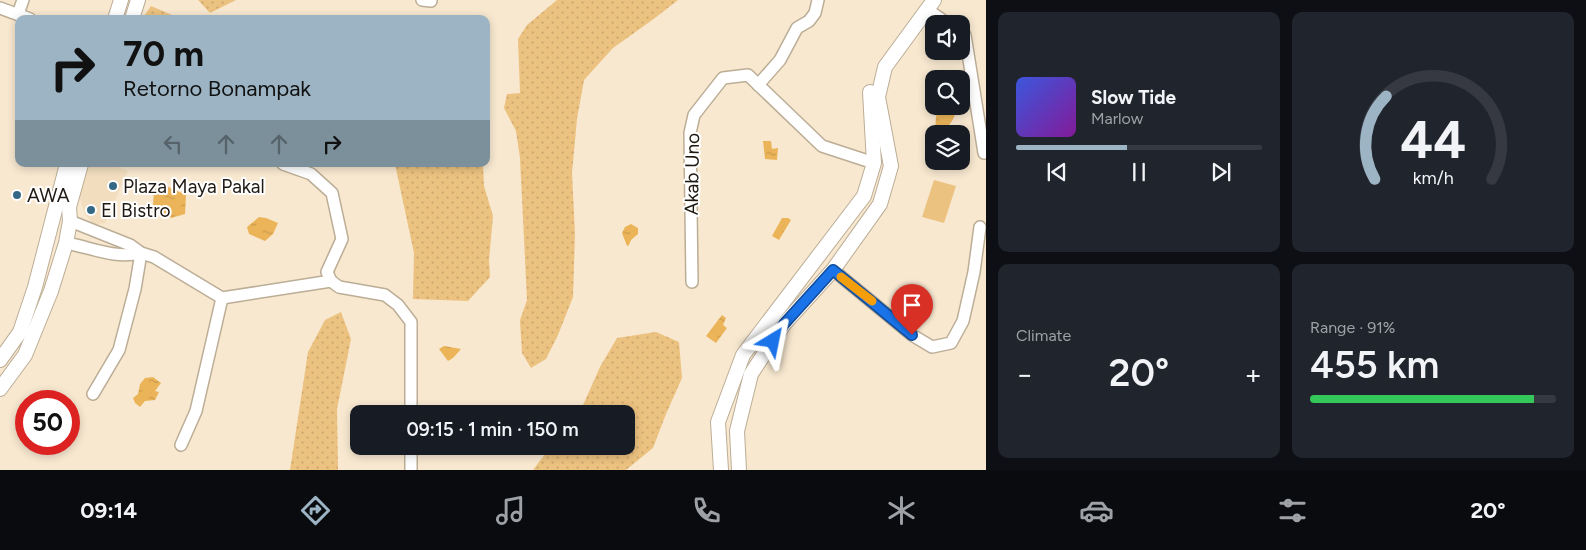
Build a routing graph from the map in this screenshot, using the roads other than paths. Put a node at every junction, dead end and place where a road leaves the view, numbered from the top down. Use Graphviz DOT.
graph roads {
  1 [pos="23,0"];
  2 [pos="121,0"];
  3 [pos="138,0"];
  4 [pos="818,0"];
  5 [pos="929,3"];
  6 [pos="0,8"];
  7 [pos="18,14"];
  8 [pos="116,15"];
  9 [pos="133,15"];
  10 [pos="940,15"];
  11 [pos="969,60"];
  12 [pos="758,85"];
  13 [pos="984,153"];
  14 [pos="874,162"];
  15 [pos="66,167"];
  16 [pos="81,167"];
  17 [pos="291,167"];
  18 [pos="70,221"];
  19 [pos="980,228"];
  20 [pos="839,230"];
  21 [pos="854,240"];
  22 [pos="66,243"];
  23 [pos="141,253"];
  24 [pos="833,270"];
  25 [pos="331,281"];
  26 [pos="692,282"];
  27 [pos="35,287"];
  28 [pos="51,292"];
  29 [pos="789,295"];
  30 [pos="222,298"];
  31 [pos="802,304"];
  32 [pos="0,360"];
  33 [pos="0,389"];
  34 [pos="93,394"];
  35 [pos="411,405"];
  36 [pos="181,446"];
  37 [pos="411,455"];
  38 [pos="411,470"];
  39 [pos="721,470"];
  40 [pos="739,470"];
  1 -- 7 [label="street"];
  2 -- 8 [label="main road"];
  3 -- 9 [label="main road"];
  4 -- 12 [label="street"];
  5 -- 10 [label="street"];
  5 -- 14 [label="main road"];
  5 -- 21 [label="main road"];
  6 -- 7 [label="street"];
  11 -- 13 [label="street"];
  12 -- 14 [label="street, Akab Uno"];
  12 -- 26 [label="street, Akab Uno"];
  14 -- 20 [label="main road"];
  15 -- 27 [label="main road"];
  16 -- 18 [label="main road"];
  17 -- 25 [label="street"];
  18 -- 22 [label="main road"];
  18 -- 23 [label="street"];
  19 -- 24 [label="street"];
  20 -- 21 [label="main road"];
  20 -- 29 [label="main road"];
  21 -- 24 [label="main road"];
  22 -- 23 [label="street"];
  22 -- 28 [label="main road"];
  23 -- 30 [label="street"];
  23 -- 34 [label="street"];
  24 -- 31 [label="main road"];
  25 -- 30 [label="street"];
  25 -- 35 [label="street"];
  27 -- 28 [label="main road"];
  27 -- 32 [label="main road"];
  28 -- 33 [label="main road"];
  29 -- 31 [label="main road"];
  29 -- 39 [label="main road"];
  30 -- 36 [label="street"];
  31 -- 40 [label="main road"];
  37 -- 38 [label="street"];
}
